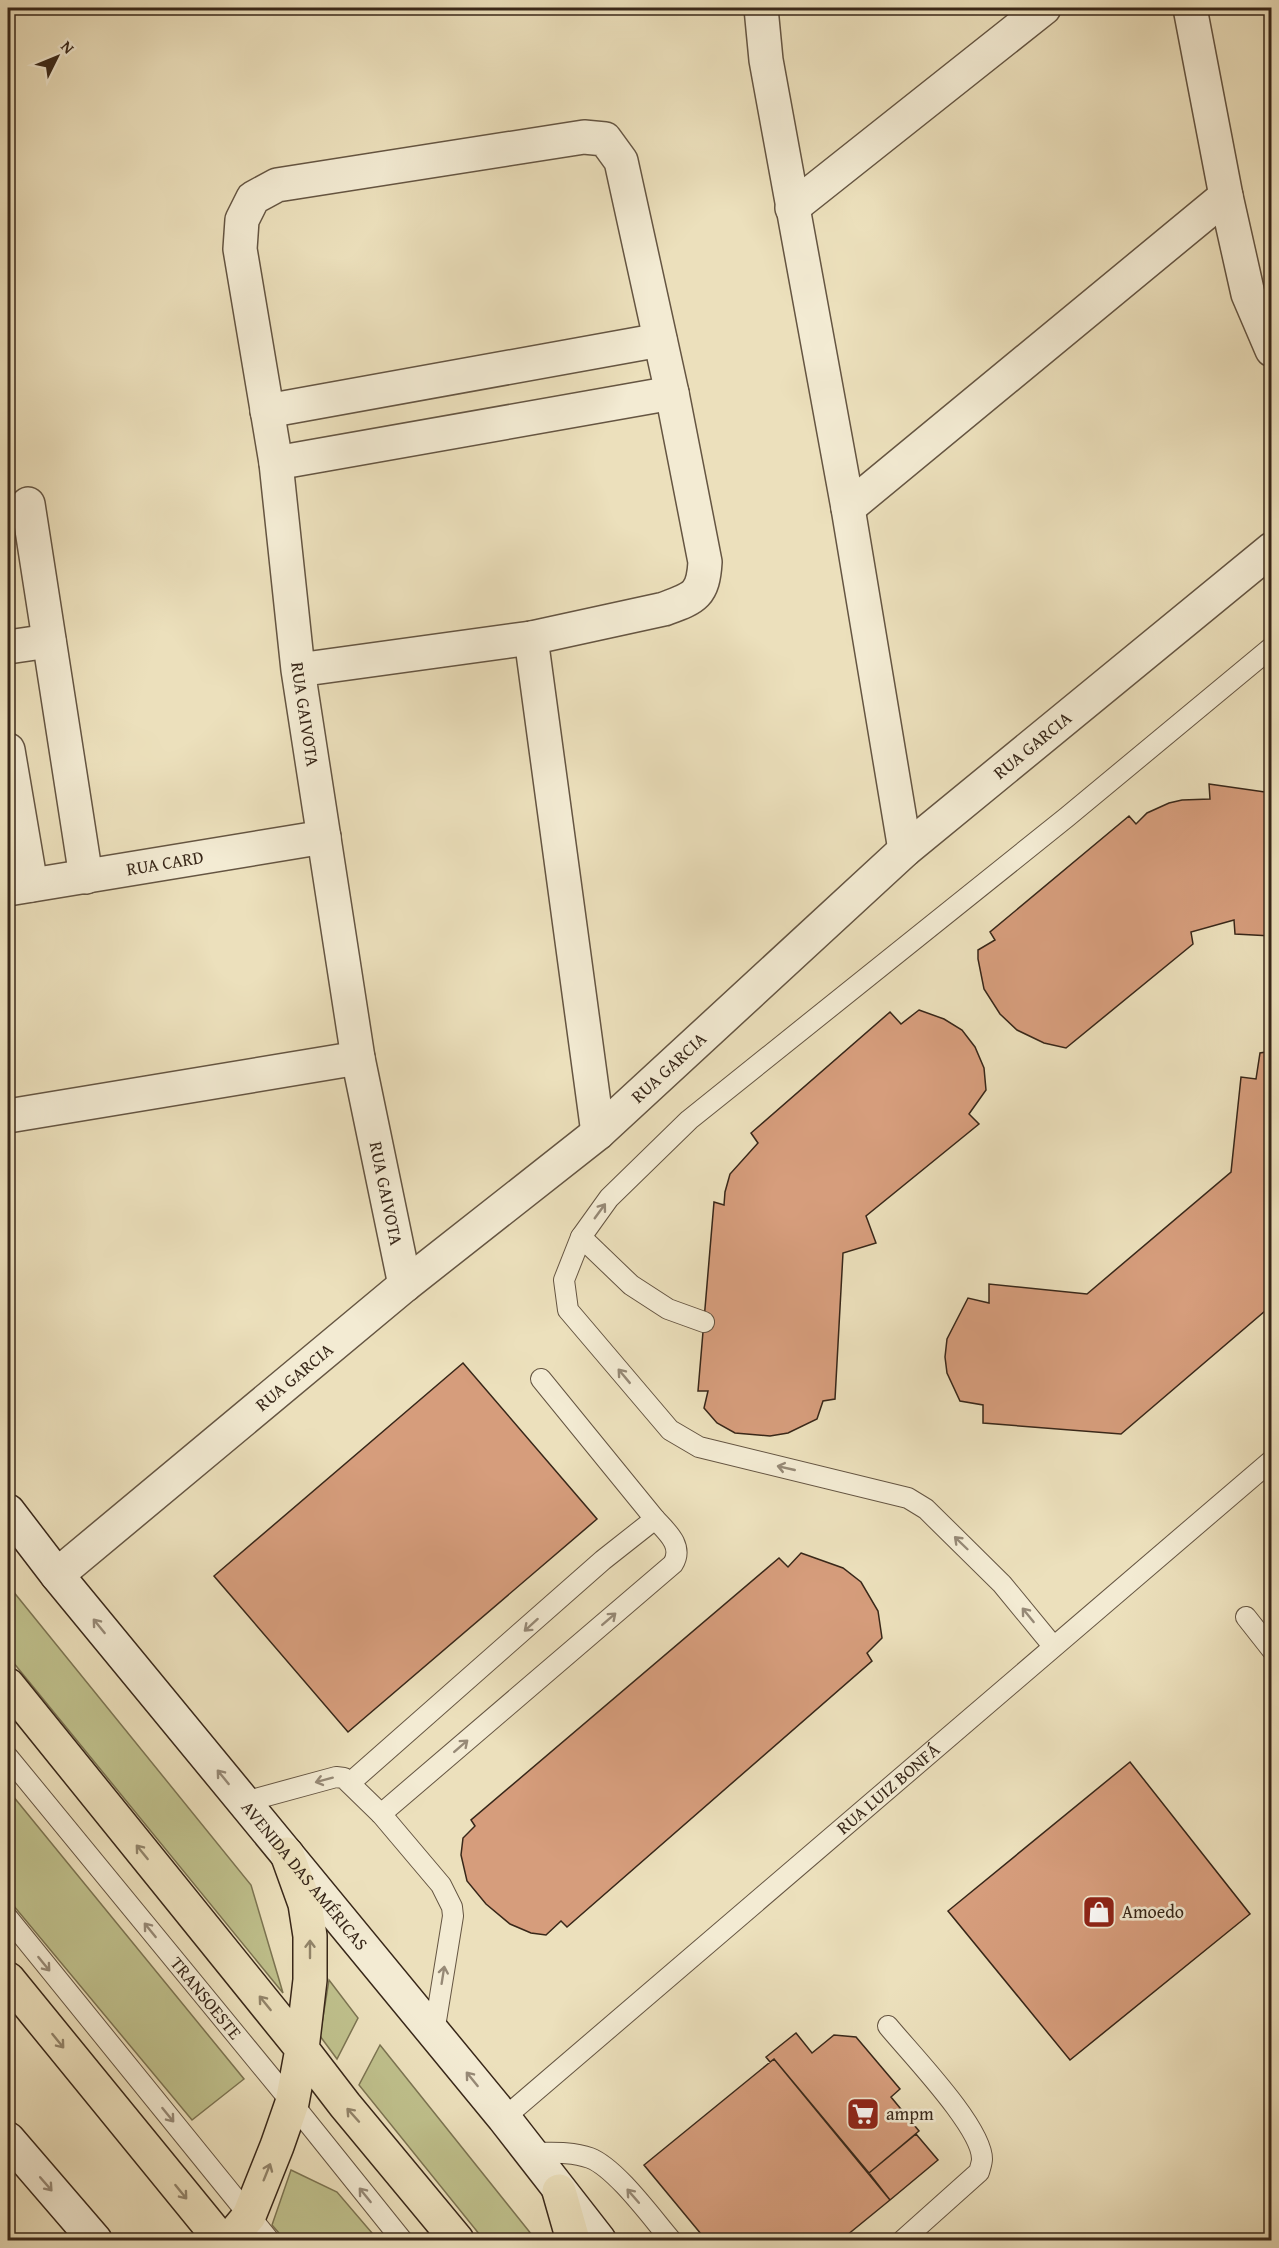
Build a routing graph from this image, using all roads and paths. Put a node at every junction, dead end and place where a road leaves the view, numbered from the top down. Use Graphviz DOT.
graph roads {
  1 [pos="761,8"];
  2 [pos="1044,8"];
  3 [pos="1190,8"];
  4 [pos="1226,196"];
  5 [pos="792,208"];
  6 [pos="660,340"];
  7 [pos="1272,350"];
  8 [pos="672,393"];
  9 [pos="267,411"];
  10 [pos="276,463"];
  11 [pos="28,504"];
  12 [pos="848,508"];
  13 [pos="1272,549"];
  14 [pos="531,638"];
  15 [pos="49,641"];
  16 [pos="8,647"];
  17 [pos="1272,647"];
  18 [pos="298,669"];
  19 [pos="8,750"];
  20 [pos="324,837"];
  21 [pos="905,850"];
  22 [pos="86,877"];
  23 [pos="19,887"];
  24 [pos="358,1058"];
  25 [pos="8,1116"];
  26 [pos="598,1133"];
  27 [pos="581,1236"];
  28 [pos="405,1285"];
  29 [pos="704,1322"];
  30 [pos="541,1379"];
  31 [pos="1272,1460"];
  32 [pos="8,1511"];
  33 [pos="656,1519"];
  34 [pos="57,1575"];
  35 [pos="1246,1617"];
  36 [pos="1053,1646"];
  37 [pos="1272,1650"];
  38 [pos="8,1685"];
  39 [pos="8,1757"];
  40 [pos="351,1782"];
  41 [pos="244,1802"];
  42 [pos="381,1814"];
  43 [pos="287,1854"];
  44 [pos="8,1918"];
  45 [pos="8,1979"];
  46 [pos="888,2026"];
  47 [pos="434,2033"];
  48 [pos="302,2049"];
  49 [pos="292,2103"];
  50 [pos="504,2118"];
  51 [pos="8,2139"];
  52 [pos="530,2153"];
  53 [pos="559,2191"];
  54 [pos="249,2232"];
  55 [pos="95,2241"];
  56 [pos="221,2241"];
  57 [pos="402,2241"];
  58 [pos="457,2241"];
  59 [pos="573,2241"];
  60 [pos="598,2241"];
  61 [pos="671,2241"];
  62 [pos="903,2241"];
  1 -- 5 [label="street"];
  2 -- 5 [label="street"];
  3 -- 4 [label="street"];
  4 -- 7 [label="street"];
  4 -- 12 [label="street"];
  5 -- 12 [label="street"];
  6 -- 8 [label="street, RUA GAIVOTA"];
  6 -- 9 [label="street"];
  6 -- 9 [label="street, RUA GAIVOTA"];
  8 -- 10 [label="street"];
  8 -- 14 [label="street, RUA GAIVOTA"];
  9 -- 10 [label="street, RUA GAIVOTA"];
  10 -- 18 [label="street, RUA GAIVOTA"];
  11 -- 15 [label="street"];
  12 -- 21 [label="street"];
  13 -- 21 [label="street, RUA GARCIA"];
  14 -- 18 [label="street"];
  14 -- 26 [label="street"];
  15 -- 16 [label="street"];
  15 -- 22 [label="street"];
  27 -- 17 [label="lane, one-way"];
  18 -- 20 [label="street, RUA GAIVOTA"];
  19 -- 23 [label="street"];
  20 -- 22 [label="street, RUA CARD"];
  20 -- 24 [label="street, RUA GAIVOTA"];
  21 -- 26 [label="street, RUA GARCIA"];
  22 -- 23 [label="street, RUA CARD"];
  24 -- 25 [label="street"];
  24 -- 28 [label="street, RUA GAIVOTA"];
  26 -- 28 [label="street, RUA GARCIA"];
  27 -- 29 [label="lane"];
  36 -- 27 [label="lane, one-way"];
  28 -- 34 [label="street, RUA GARCIA"];
  30 -- 33 [label="lane"];
  31 -- 36 [label="lane, RUA LUIZ BONFÁ"];
  32 -- 34 [label="street, AVENIDA DAS AMÉRICAS"];
  33 -- 40 [label="lane, one-way"];
  42 -- 33 [label="lane, one-way"];
  41 -- 34 [label="street, AVENIDA DAS AMÉRICAS, one-way"];
  35 -- 37 [label="lane"];
  36 -- 50 [label="lane, RUA LUIZ BONFÁ"];
  48 -- 38 [label="highway, one-way"];
  49 -- 39 [label="lane, TRANSOESTE, one-way"];
  40 -- 41 [label="lane, one-way"];
  40 -- 42 [label="lane"];
  41 -- 43 [label="street, AVENIDA DAS AMÉRICAS"];
  47 -- 42 [label="lane, one-way"];
  43 -- 47 [label="street, AVENIDA DAS AMÉRICAS"];
  48 -- 43 [label="highway, one-way"];
  44 -- 54 [label="lane, one-way"];
  45 -- 56 [label="highway, one-way"];
  46 -- 62 [label="lane"];
  50 -- 47 [label="street, AVENIDA DAS AMÉRICAS, one-way"];
  48 -- 49 [label="highway"];
  58 -- 48 [label="highway, one-way"];
  54 -- 49 [label="highway, one-way"];
  57 -- 49 [label="lane, TRANSOESTE, one-way"];
  50 -- 52 [label="street, AVENIDA DAS AMÉRICAS"];
  51 -- 55 [label="street, one-way"];
  52 -- 53 [label="street, AVENIDA DAS AMÉRICAS"];
  61 -- 52 [label="lane, one-way"];
  53 -- 59 [label="highway"];
  53 -- 60 [label="street, AVENIDA DAS AMÉRICAS"];
}
